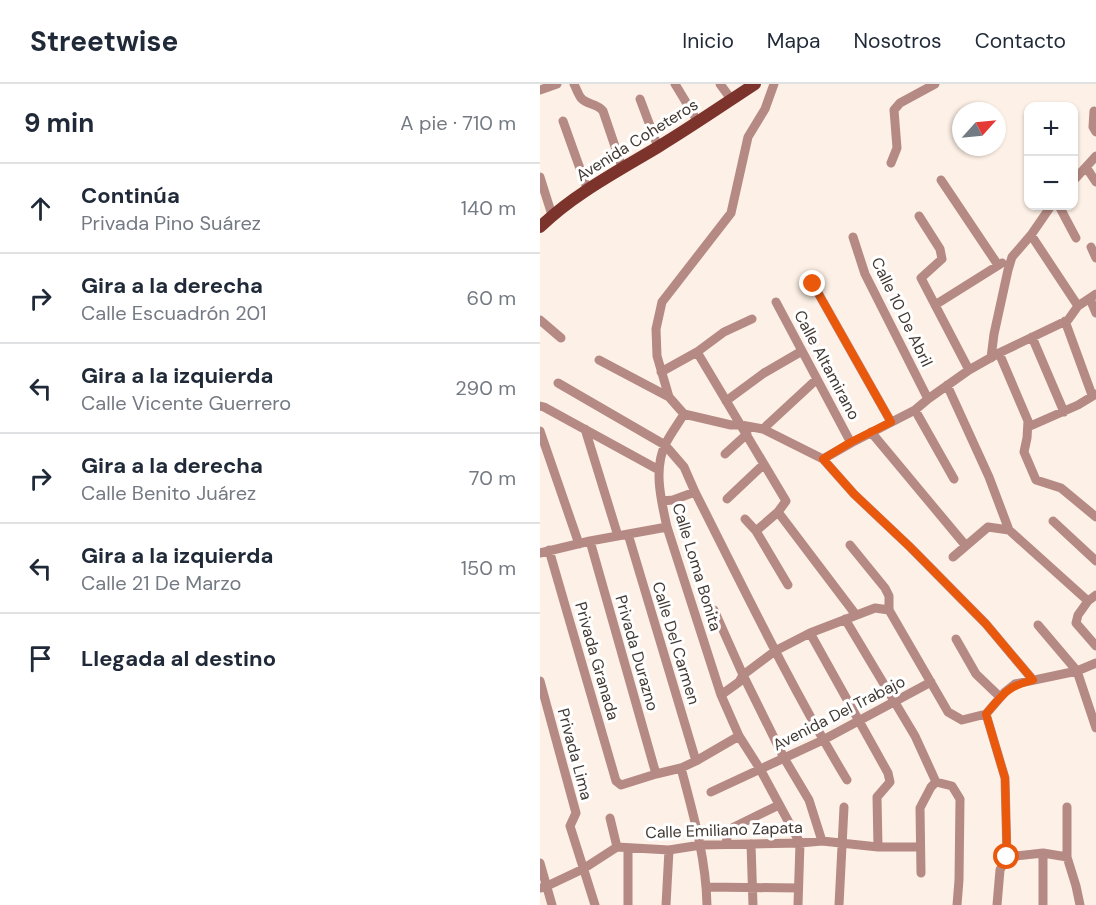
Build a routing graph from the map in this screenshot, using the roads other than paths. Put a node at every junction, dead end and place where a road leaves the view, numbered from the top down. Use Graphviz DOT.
graph roads {
  1 [pos="557,84"];
  2 [pos="574,84"];
  3 [pos="675,84"];
  4 [pos="720,84"];
  5 [pos="755,84"];
  6 [pos="774,84"];
  7 [pos="935,84"];
  8 [pos="540,90"];
  9 [pos="639,99"];
  10 [pos="731,99"];
  11 [pos="1095,111"];
  12 [pos="563,121"];
  13 [pos="698,122"];
  14 [pos="1096,132"];
  15 [pos="658,147"];
  16 [pos="1096,156"];
  17 [pos="891,163"];
  18 [pos="622,167"];
  19 [pos="1086,167"];
  20 [pos="1078,176"];
  21 [pos="540,177"];
  22 [pos="940,180"];
  23 [pos="1096,182"];
  24 [pos="588,191"];
  25 [pos="1048,210"];
  26 [pos="1061,210"];
  27 [pos="552,215"];
  28 [pos="919,216"];
  29 [pos="540,227"];
  30 [pos="1031,235"];
  31 [pos="853,237"];
  32 [pos="1076,238"];
  33 [pos="1091,247"];
  34 [pos="1012,257"];
  35 [pos="1096,258"];
  36 [pos="998,266"];
  37 [pos="813,284"];
  38 [pos="1093,296"];
  39 [pos="776,302"];
  40 [pos="935,305"];
  41 [pos="1078,306"];
  42 [pos="1096,313"];
  43 [pos="752,318"];
  44 [pos="540,320"];
  45 [pos="1065,321"];
  46 [pos="1032,337"];
  47 [pos="561,338"];
  48 [pos="802,351"];
  49 [pos="697,352"];
  50 [pos="995,356"];
  51 [pos="599,360"];
  52 [pos="969,370"];
  53 [pos="661,372"];
  54 [pos="817,379"];
  55 [pos="558,383"];
  56 [pos="948,385"];
  57 [pos="1094,394"];
  58 [pos="669,397"];
  59 [pos="928,399"];
  60 [pos="726,401"];
  61 [pos="540,406"];
  62 [pos="915,410"];
  63 [pos="1064,412"];
  64 [pos="684,414"];
  65 [pos="891,422"];
  66 [pos="741,425"];
  67 [pos="1028,427"];
  68 [pos="585,429"];
  69 [pos="764,429"];
  70 [pos="540,431"];
  71 [pos="871,432"];
  72 [pos="747,434"];
  73 [pos="851,442"];
  74 [pos="665,445"];
  75 [pos="724,454"];
  76 [pos="823,459"];
  77 [pos="764,464"];
  78 [pos="659,470"];
  79 [pos="954,479"];
  80 [pos="695,492"];
  81 [pos="727,499"];
  82 [pos="662,501"];
  83 [pos="778,512"];
  84 [pos="1096,517"];
  85 [pos="745,519"];
  86 [pos="1053,521"];
  87 [pos="667,527"];
  88 [pos="1009,530"];
  89 [pos="756,531"];
  90 [pos="623,535"];
  91 [pos="590,541"];
  92 [pos="579,544"];
  93 [pos="850,545"];
  94 [pos="966,546"];
  95 [pos="545,552"];
  96 [pos="952,557"];
  97 [pos="1096,561"];
  98 [pos="788,585"];
  99 [pos="1093,598"];
  100 [pos="714,610"];
  101 [pos="890,610"];
  102 [pos="856,615"];
  103 [pos="845,619"];
  104 [pos="1038,625"];
  105 [pos="810,633"];
  106 [pos="956,639"];
  107 [pos="1096,646"];
  108 [pos="776,651"];
  109 [pos="1096,663"];
  110 [pos="1077,671"];
  111 [pos="743,675"];
  112 [pos="1033,680"];
  113 [pos="540,681"];
  114 [pos="931,682"];
  115 [pos="721,695"];
  116 [pos="1000,697"];
  117 [pos="895,702"];
  118 [pos="1092,705"];
  119 [pos="986,714"];
  120 [pos="860,720"];
  121 [pos="1096,728"];
  122 [pos="740,736"];
  123 [pos="823,740"];
  124 [pos="784,758"];
  125 [pos="696,761"];
  126 [pos="681,768"];
  127 [pos="760,769"];
  128 [pos="656,774"];
  129 [pos="847,780"];
  130 [pos="936,782"];
  131 [pos="711,792"];
  132 [pos="779,805"];
  133 [pos="844,807"];
  134 [pos="1067,807"];
  135 [pos="610,818"];
  136 [pos="822,841"];
  137 [pos="841,842"];
  138 [pos="800,843"];
  139 [pos="726,844"];
  140 [pos="751,844"];
  141 [pos="701,845"];
  142 [pos="617,847"];
  143 [pos="878,847"];
  144 [pos="920,847"];
  145 [pos="628,848"];
  146 [pos="669,850"];
  147 [pos="1042,853"];
  148 [pos="1007,857"];
  149 [pos="1067,857"];
  150 [pos="540,863"];
  151 [pos="583,868"];
  152 [pos="921,873"];
  153 [pos="543,887"];
  154 [pos="707,887"];
  155 [pos="752,887"];
  156 [pos="798,888"];
  157 [pos="552,905"];
  158 [pos="595,905"];
  159 [pos="628,905"];
  160 [pos="666,905"];
  161 [pos="707,905"];
  162 [pos="753,905"];
  163 [pos="798,905"];
  164 [pos="839,905"];
  165 [pos="957,905"];
  166 [pos="997,905"];
  167 [pos="1043,905"];
  168 [pos="1080,905"];
  1 -- 8 [label="street"];
  2 -- 18 [label="street"];
  3 -- 13 [label="street"];
  4 -- 10 [label="street"];
  5 -- 10 [label="main road, Avenida Coheteros"];
  6 -- 53 [label="street"];
  7 -- 17 [label="street"];
  9 -- 15 [label="street"];
  10 -- 13 [label="main road, Avenida Coheteros"];
  11 -- 14 [label="street"];
  12 -- 24 [label="street"];
  13 -- 15 [label="main road, Avenida Coheteros"];
  15 -- 18 [label="main road, Avenida Coheteros"];
  16 -- 19 [label="street"];
  18 -- 24 [label="main road, Avenida Coheteros"];
  19 -- 20 [label="street"];
  19 -- 23 [label="street"];
  21 -- 27 [label="street"];
  22 -- 36 [label="street"];
  24 -- 27 [label="main road, Avenida Coheteros"];
  25 -- 30 [label="street"];
  26 -- 32 [label="street"];
  27 -- 29 [label="main road, Avenida Coheteros"];
  28 -- 40 [label="street"];
  30 -- 34 [label="street"];
  30 -- 41 [label="street"];
  31 -- 59 [label="street, Calle 10 De Abril"];
  33 -- 35 [label="street"];
  34 -- 36 [label="street"];
  34 -- 50 [label="street"];
  36 -- 40 [label="street"];
  37 -- 65 [label="street"];
  38 -- 41 [label="street"];
  38 -- 42 [label="street"];
  39 -- 48 [label="street, Calle Altamirano"];
  40 -- 52 [label="street"];
  41 -- 45 [label="street"];
  43 -- 49 [label="street"];
  44 -- 47 [label="street"];
  45 -- 46 [label="street"];
  45 -- 57 [label="street"];
  46 -- 50 [label="street"];
  46 -- 63 [label="street"];
  48 -- 54 [label="street, Calle Altamirano"];
  48 -- 60 [label="street"];
  49 -- 53 [label="street"];
  49 -- 60 [label="street"];
  50 -- 52 [label="street"];
  50 -- 67 [label="street"];
  51 -- 58 [label="street"];
  52 -- 56 [label="street"];
  53 -- 58 [label="street"];
  54 -- 69 [label="street"];
  54 -- 73 [label="street, Calle Altamirano"];
  55 -- 74 [label="street"];
  56 -- 59 [label="street"];
  56 -- 88 [label="street"];
  57 -- 63 [label="street"];
  58 -- 64 [label="street"];
  59 -- 62 [label="street"];
  60 -- 66 [label="street"];
  61 -- 68 [label="street"];
  62 -- 65 [label="street"];
  62 -- 79 [label="street"];
  63 -- 67 [label="street"];
  64 -- 66 [label="street"];
  64 -- 74 [label="street, Calle Loma Bonita"];
  65 -- 71 [label="street"];
  66 -- 69 [label="street"];
  66 -- 72 [label="street"];
  67 -- 84 [label="street"];
  68 -- 78 [label="street"];
  68 -- 90 [label="street, Calle Del Carmen"];
  69 -- 76 [label="street"];
  70 -- 92 [label="street"];
  71 -- 73 [label="street"];
  71 -- 94 [label="street"];
  72 -- 75 [label="street"];
  72 -- 77 [label="street"];
  73 -- 76 [label="street"];
  74 -- 78 [label="street, Calle Loma Bonita"];
  74 -- 80 [label="street"];
  76 -- 112 [label="street"];
  77 -- 81 [label="street"];
  77 -- 83 [label="street"];
  78 -- 82 [label="street, Calle Loma Bonita"];
  80 -- 82 [label="street"];
  80 -- 108 [label="street"];
  82 -- 87 [label="street, Calle Loma Bonita"];
  83 -- 89 [label="street"];
  83 -- 102 [label="street"];
  85 -- 89 [label="street"];
  86 -- 97 [label="street"];
  87 -- 90 [label="street"];
  87 -- 115 [label="street, Calle Loma Bonita"];
  88 -- 94 [label="street"];
  88 -- 99 [label="street"];
  89 -- 98 [label="street"];
  90 -- 91 [label="street"];
  90 -- 125 [label="street, Calle Del Carmen"];
  91 -- 92 [label="street"];
  91 -- 128 [label="street, Privada Durazno"];
  92 -- 95 [label="street"];
  93 -- 101 [label="street"];
  94 -- 96 [label="street"];
  95 -- 128 [label="street, Privada Granada"];
  99 -- 107 [label="street"];
  100 -- 111 [label="street"];
  101 -- 102 [label="street"];
  101 -- 114 [label="street"];
  102 -- 103 [label="street"];
  103 -- 105 [label="street"];
  103 -- 117 [label="street"];
  104 -- 110 [label="street"];
  105 -- 108 [label="street"];
  105 -- 120 [label="street"];
  106 -- 116 [label="street"];
  108 -- 111 [label="street"];
  108 -- 123 [label="street"];
  109 -- 110 [label="street"];
  110 -- 112 [label="street"];
  110 -- 118 [label="street"];
  111 -- 115 [label="street"];
  111 -- 124 [label="street"];
  112 -- 116 [label="street"];
  113 -- 151 [label="street, Privada Lima"];
  114 -- 117 [label="street, Avenida Del Trabajo"];
  114 -- 119 [label="street"];
  115 -- 122 [label="street, Calle Loma Bonita"];
  116 -- 119 [label="street"];
  117 -- 120 [label="street, Avenida Del Trabajo"];
  117 -- 130 [label="street"];
  118 -- 121 [label="street"];
  119 -- 148 [label="street"];
  120 -- 123 [label="street, Avenida Del Trabajo"];
  120 -- 143 [label="street"];
  122 -- 125 [label="street"];
  122 -- 127 [label="street, Calle Loma Bonita"];
  123 -- 124 [label="street, Avenida Del Trabajo"];
  123 -- 129 [label="street"];
  124 -- 127 [label="street, Avenida Del Trabajo"];
  124 -- 136 [label="street"];
  125 -- 126 [label="street"];
  126 -- 128 [label="street"];
  126 -- 141 [label="street"];
  127 -- 131 [label="street"];
  127 -- 132 [label="street, Calle Loma Bonita"];
  130 -- 144 [label="street"];
  130 -- 165 [label="street"];
  132 -- 138 [label="street, Calle Loma Bonita"];
  132 -- 139 [label="street"];
  133 -- 137 [label="street"];
  134 -- 149 [label="street"];
  135 -- 142 [label="street"];
  136 -- 137 [label="street, Calle Emiliano Zapata"];
  136 -- 138 [label="street, Calle Emiliano Zapata"];
  137 -- 143 [label="street, Calle Emiliano Zapata"];
  137 -- 164 [label="street"];
  138 -- 140 [label="street, Calle Emiliano Zapata"];
  138 -- 156 [label="street"];
  139 -- 140 [label="street, Calle Emiliano Zapata"];
  139 -- 141 [label="street, Calle Emiliano Zapata"];
  140 -- 155 [label="street"];
  141 -- 146 [label="street, Calle Emiliano Zapata"];
  141 -- 154 [label="street"];
  142 -- 145 [label="street, Calle Emiliano Zapata"];
  142 -- 151 [label="street"];
  143 -- 144 [label="street, Calle Emiliano Zapata"];
  144 -- 152 [label="street"];
  145 -- 146 [label="street, Calle Emiliano Zapata"];
  145 -- 159 [label="street"];
  146 -- 160 [label="street"];
  147 -- 148 [label="street"];
  147 -- 149 [label="street"];
  147 -- 167 [label="street"];
  148 -- 166 [label="street"];
  149 -- 168 [label="street"];
  150 -- 153 [label="street"];
  151 -- 153 [label="street"];
  151 -- 158 [label="street, Privada Lima"];
  153 -- 157 [label="street"];
  154 -- 155 [label="street"];
  154 -- 161 [label="street"];
  155 -- 156 [label="street"];
  155 -- 162 [label="street"];
  156 -- 163 [label="street"];
}
